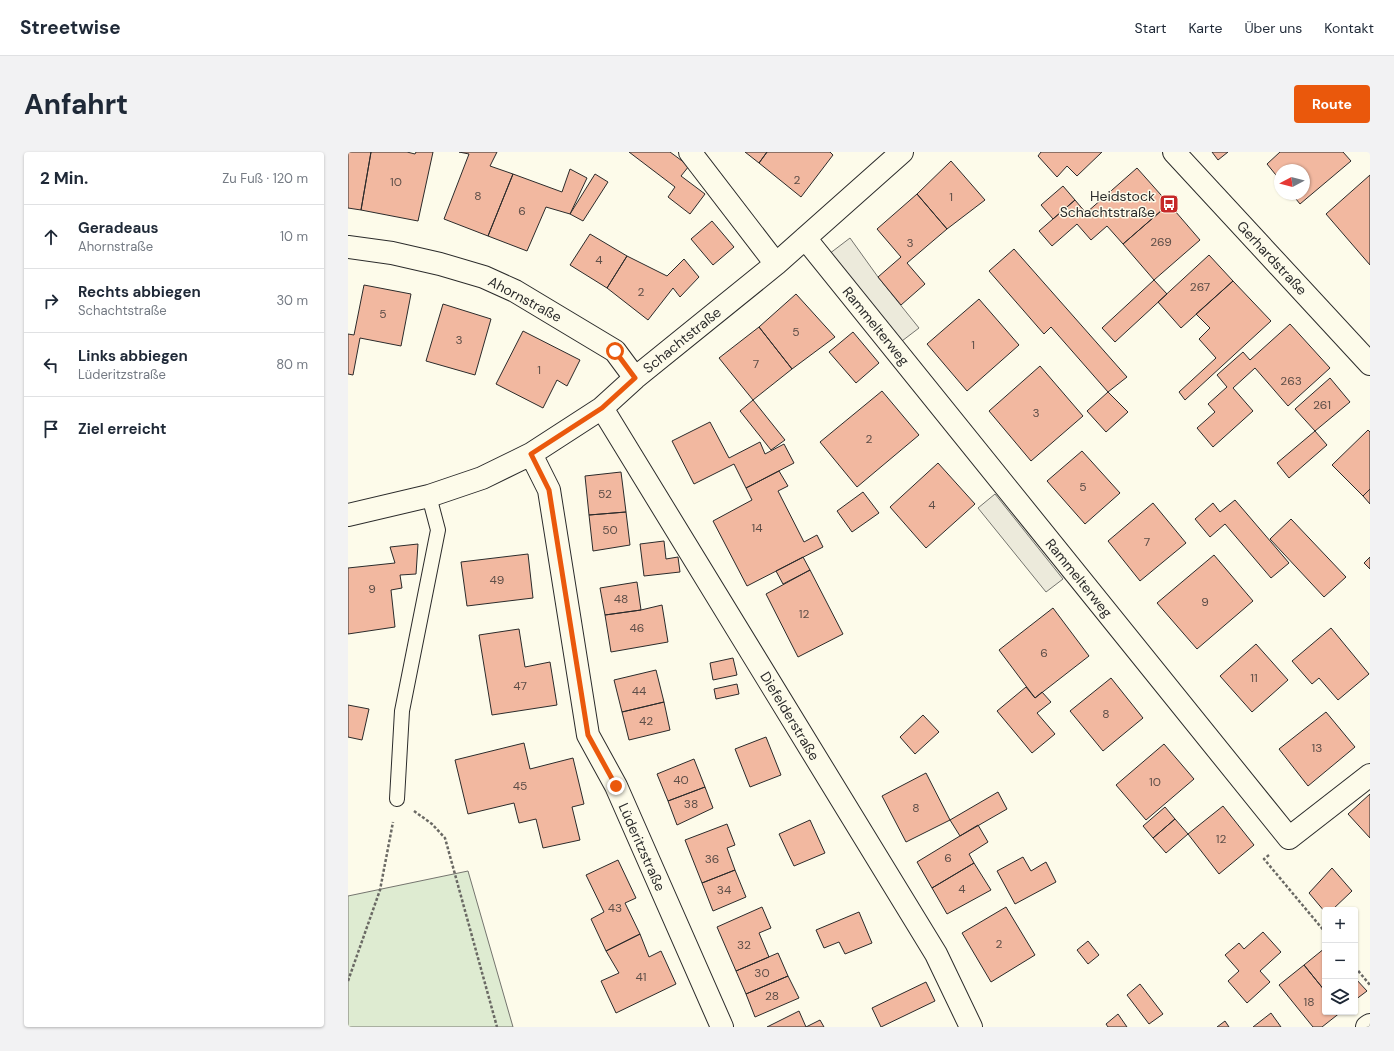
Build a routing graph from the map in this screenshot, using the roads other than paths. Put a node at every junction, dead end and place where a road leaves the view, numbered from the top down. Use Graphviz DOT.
graph roads {
  1 [pos="690,152"];
  2 [pos="902,152"];
  3 [pos="1174,152"];
  4 [pos="805,238"];
  5 [pos="348,248"];
  6 [pos="776,264"];
  7 [pos="1370,364"];
  8 [pos="635,378"];
  9 [pos="602,408"];
  10 [pos="531,454"];
  11 [pos="429,496"];
  12 [pos="348,515"];
  13 [pos="1370,775"];
  14 [pos="397,799"];
  15 [pos="1370,1025"];
  16 [pos="722,1027"];
  17 [pos="971,1027"];
  18 [pos="1367,1027"];
  1 -- 6 [label="street"];
  2 -- 4 [label="street, Schachtstraße"];
  3 -- 7 [label="street, Gerhardstraße"];
  4 -- 6 [label="street, Schachtstraße"];
  4 -- 13 [label="street, Rammelterweg"];
  5 -- 8 [label="street, Ahornstraße"];
  6 -- 8 [label="street, Schachtstraße"];
  8 -- 9 [label="street, Schachtstraße"];
  9 -- 10 [label="street, Schachtstraße"];
  9 -- 17 [label="street, Diefelderstraße"];
  10 -- 11 [label="street, Schachtstraße"];
  10 -- 16 [label="street, Lüderitzstraße"];
  11 -- 12 [label="street, Schachtstraße"];
  11 -- 14 [label="lane"];
  15 -- 18 [label="street"];
}
